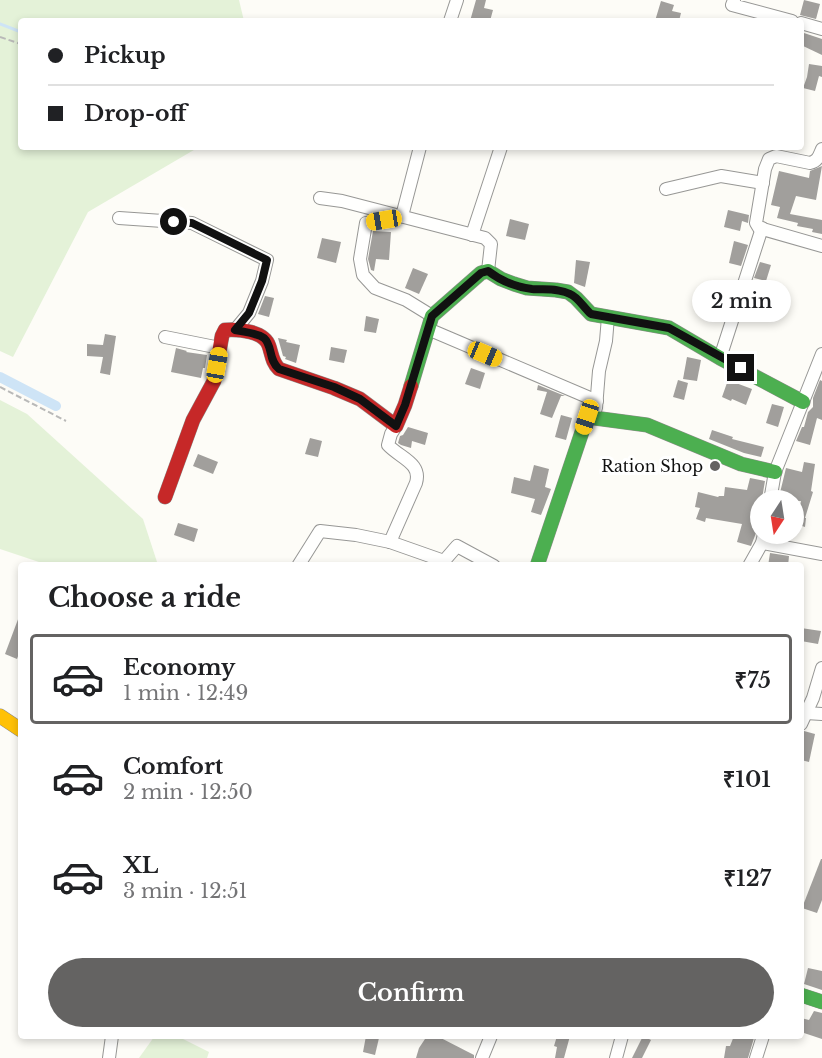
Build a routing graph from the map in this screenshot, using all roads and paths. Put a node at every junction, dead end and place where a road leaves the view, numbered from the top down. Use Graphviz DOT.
graph roads {
  1 [pos="457,0"];
  2 [pos="734,0"];
  3 [pos="451,18"];
  4 [pos="781,18"];
  5 [pos="804,24"];
  6 [pos="822,29"];
  7 [pos="0,37"];
  8 [pos="18,43"];
  9 [pos="822,149"];
  10 [pos="419,150"];
  11 [pos="500,150"];
  12 [pos="763,183"];
  13 [pos="666,189"];
  14 [pos="320,198"];
  15 [pos="402,216"];
  16 [pos="119,218"];
  17 [pos="762,228"];
  18 [pos="472,234"];
  19 [pos="822,246"];
  20 [pos="488,271"];
  21 [pos="608,317"];
  22 [pos="430,322"];
  23 [pos="235,330"];
  24 [pos="165,337"];
  25 [pos="220,348"];
  26 [pos="822,354"];
  27 [pos="720,358"];
  28 [pos="0,387"];
  29 [pos="597,401"];
  30 [pos="803,402"];
  31 [pos="596,418"];
  32 [pos="66,421"];
  33 [pos="396,426"];
  34 [pos="775,472"];
  35 [pos="772,490"];
  36 [pos="165,497"];
  37 [pos="390,542"];
  38 [pos="760,544"];
  39 [pos="783,544"];
  40 [pos="822,554"];
  41 [pos="301,562"];
  42 [pos="440,562"];
  43 [pos="444,562"];
  44 [pos="487,562"];
  45 [pos="538,562"];
  46 [pos="751,562"];
  47 [pos="822,668"];
  48 [pos="822,714"];
  49 [pos="0,716"];
  50 [pos="804,718"];
  51 [pos="18,728"];
  52 [pos="804,996"];
  53 [pos="822,1002"];
  54 [pos="112,1039"];
  55 [pos="490,1039"];
  56 [pos="621,1039"];
  57 [pos="762,1039"];
  58 [pos="109,1058"];
  59 [pos="482,1058"];
  60 [pos="616,1058"];
  61 [pos="756,1058"];
  1 -- 3 [label="street"];
  2 -- 4 [label="street"];
  5 -- 6 [label="street"];
  7 -- 8 [label="path"];
  9 -- 12 [label="street"];
  10 -- 15 [label="street"];
  11 -- 18 [label="street"];
  12 -- 13 [label="street"];
  12 -- 17 [label="street"];
  14 -- 15 [label="street"];
  15 -- 18 [label="street"];
  15 -- 22 [label="street"];
  16 -- 23 [label="street"];
  17 -- 19 [label="street"];
  17 -- 27 [label="street"];
  18 -- 20 [label="street"];
  20 -- 21 [label="street"];
  20 -- 22 [label="street"];
  21 -- 27 [label="street"];
  21 -- 29 [label="street"];
  22 -- 29 [label="street"];
  22 -- 33 [label="street"];
  23 -- 25 [label="street"];
  23 -- 33 [label="street"];
  24 -- 25 [label="street"];
  25 -- 36 [label="street"];
  26 -- 30 [label="street"];
  27 -- 30 [label="street"];
  28 -- 32 [label="path"];
  29 -- 31 [label="street"];
  30 -- 34 [label="street"];
  31 -- 34 [label="street"];
  31 -- 45 [label="street"];
  33 -- 37 [label="street"];
  34 -- 35 [label="street"];
  37 -- 41 [label="street"];
  37 -- 42 [label="street"];
  38 -- 46 [label="street"];
  39 -- 40 [label="street"];
  43 -- 44 [label="street"];
  47 -- 50 [label="street"];
  48 -- 50 [label="street"];
  49 -- 51 [label="street"];
  52 -- 53 [label="street"];
  54 -- 58 [label="street"];
  55 -- 59 [label="street"];
  56 -- 60 [label="street"];
  57 -- 61 [label="street"];
}
